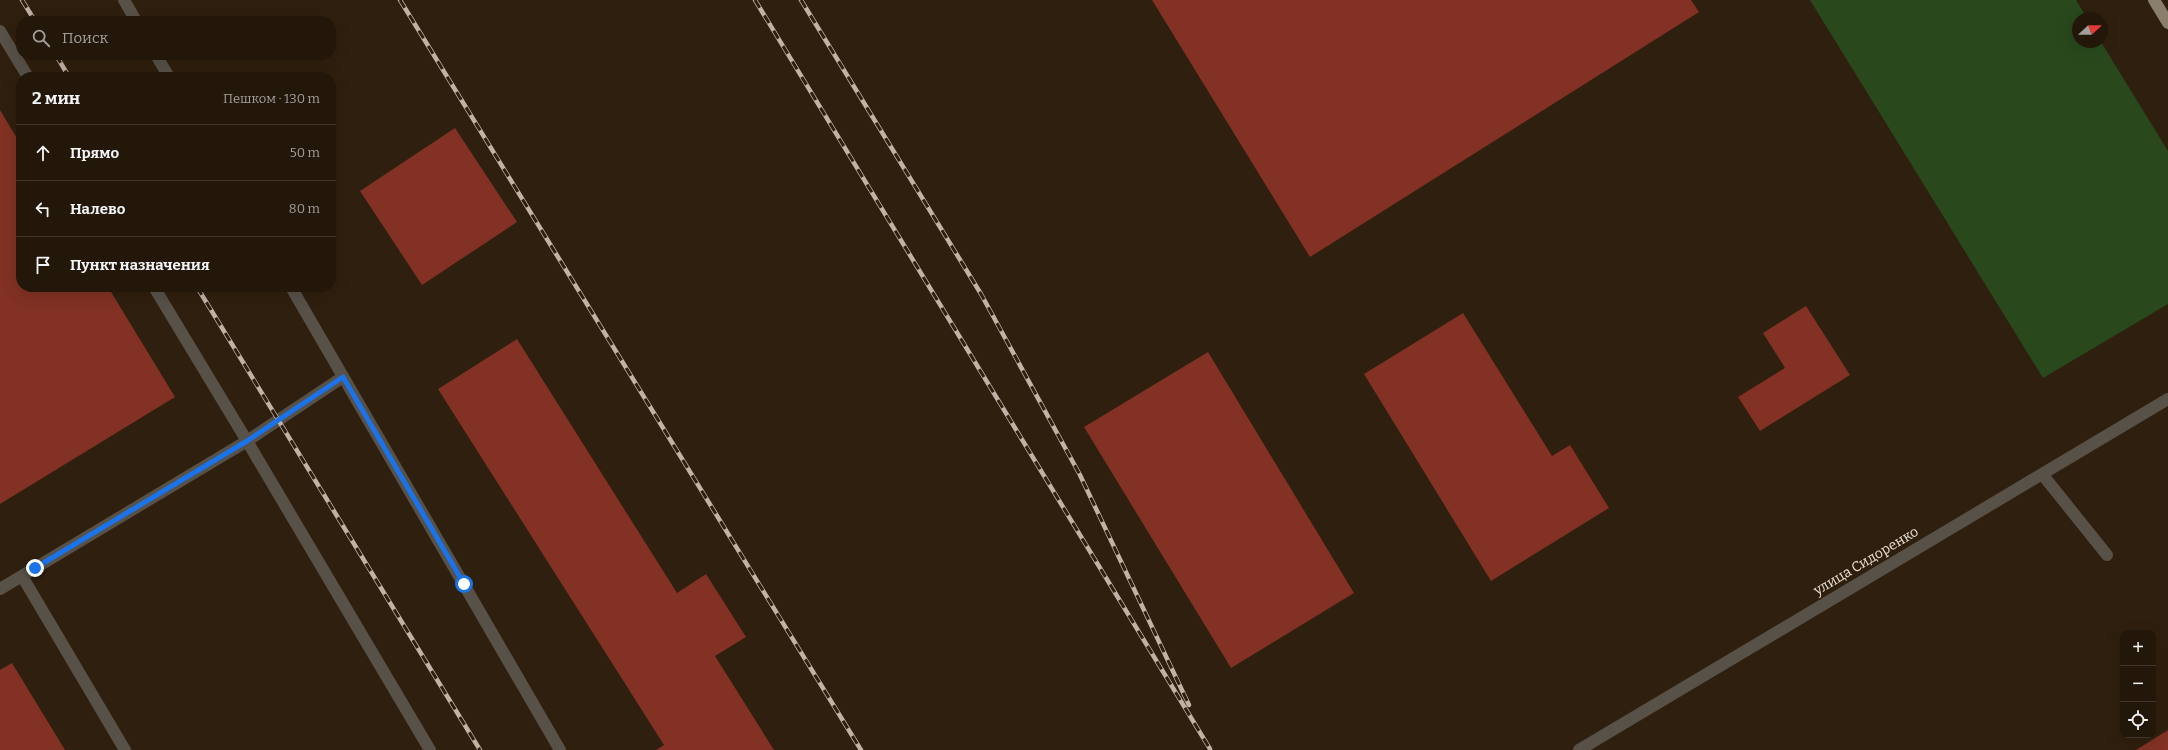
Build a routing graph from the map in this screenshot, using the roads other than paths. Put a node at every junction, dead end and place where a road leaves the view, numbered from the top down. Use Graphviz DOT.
graph roads {
  1 [pos="124,0"];
  2 [pos="2154,0"];
  3 [pos="133,16"];
  4 [pos="2168,23"];
  5 [pos="0,31"];
  6 [pos="16,57"];
  7 [pos="18,60"];
  8 [pos="159,60"];
  9 [pos="25,72"];
  10 [pos="166,72"];
  11 [pos="157,292"];
  12 [pos="294,292"];
  13 [pos="343,377"];
  14 [pos="2168,399"];
  15 [pos="247,441"];
  16 [pos="2042,474"];
  17 [pos="2107,555"];
  18 [pos="22,576"];
  19 [pos="0,589"];
  20 [pos="125,750"];
  21 [pos="430,750"];
  22 [pos="560,750"];
  23 [pos="1579,750"];
  1 -- 3 [label="street"];
  2 -- 4 [label="main road"];
  5 -- 6 [label="street"];
  7 -- 9 [label="street"];
  8 -- 10 [label="street"];
  11 -- 15 [label="street"];
  12 -- 13 [label="street"];
  13 -- 15 [label="street"];
  13 -- 22 [label="street"];
  14 -- 16 [label="street, улица Сидоренко"];
  15 -- 18 [label="street"];
  15 -- 21 [label="street"];
  16 -- 17 [label="street"];
  16 -- 23 [label="street, улица Сидоренко"];
  18 -- 19 [label="street"];
  18 -- 20 [label="street"];
}
